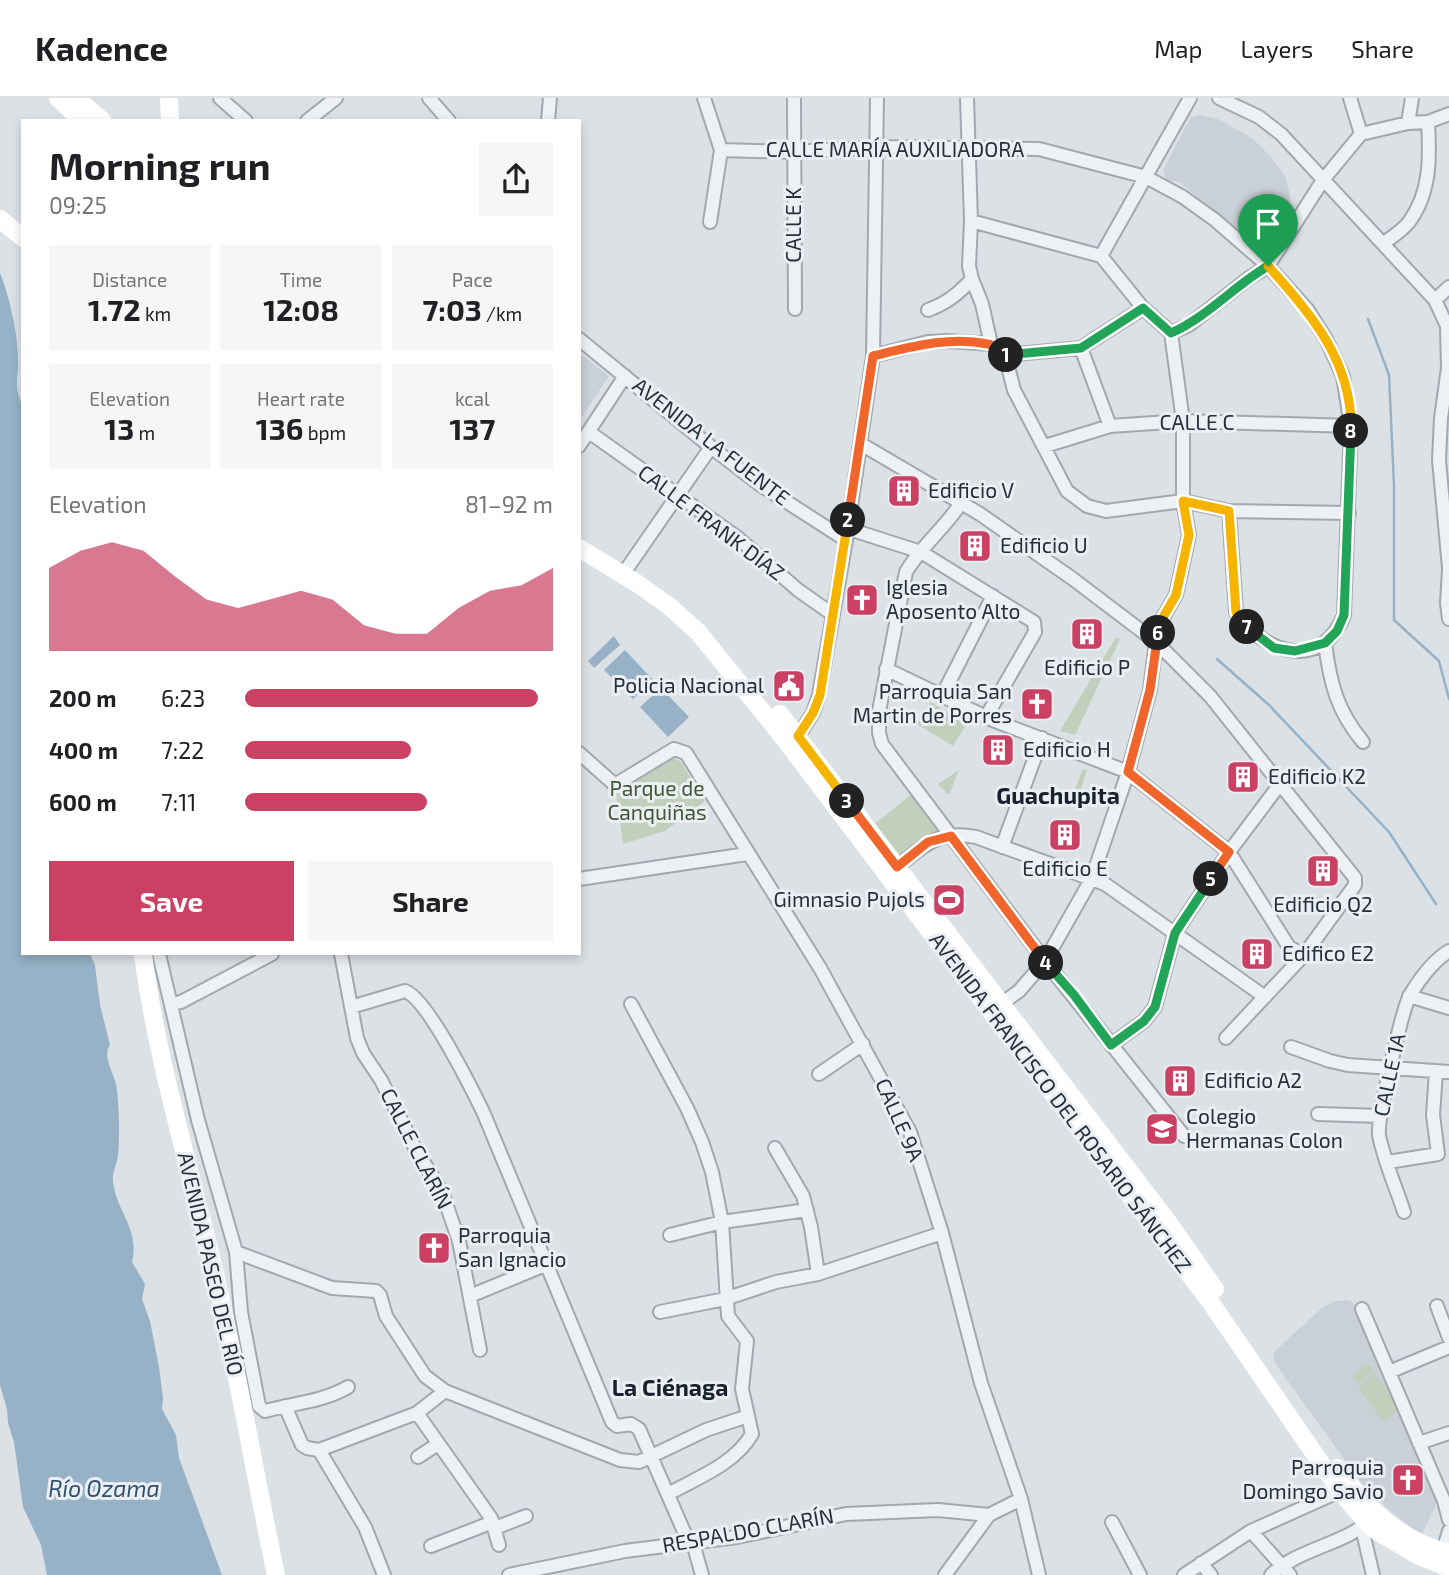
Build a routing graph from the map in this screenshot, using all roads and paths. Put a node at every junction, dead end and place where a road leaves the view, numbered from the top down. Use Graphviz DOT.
graph roads {
  1 [pos="58,98"];
  2 [pos="76,98"];
  3 [pos="169,98"];
  4 [pos="219,98"];
  5 [pos="337,98"];
  6 [pos="429,98"];
  7 [pos="550,98"];
  8 [pos="704,98"];
  9 [pos="794,98"];
  10 [pos="877,98"];
  11 [pos="967,98"];
  12 [pos="1190,98"];
  13 [pos="1219,98"];
  14 [pos="1350,98"];
  15 [pos="1412,98"];
  16 [pos="1449,114"];
  17 [pos="80,119"];
  18 [pos="101,119"];
  19 [pos="170,119"];
  20 [pos="244,119"];
  21 [pos="310,119"];
  22 [pos="447,119"];
  23 [pos="548,119"];
  24 [pos="1428,122"];
  25 [pos="1408,123"];
  26 [pos="1361,134"];
  27 [pos="877,147"];
  28 [pos="968,149"];
  29 [pos="721,150"];
  30 [pos="795,152"];
  31 [pos="1146,177"];
  32 [pos="1323,180"];
  33 [pos="0,219"];
  34 [pos="971,221"];
  35 [pos="710,222"];
  36 [pos="21,236"];
  37 [pos="1384,243"];
  38 [pos="1101,256"];
  39 [pos="1268,266"];
  40 [pos="972,279"];
  41 [pos="1449,287"];
  42 [pos="1435,300"];
  43 [pos="1143,308"];
  44 [pos="795,309"];
  45 [pos="928,310"];
  46 [pos="1171,333"];
  47 [pos="581,341"];
  48 [pos="991,344"];
  49 [pos="1081,348"];
  50 [pos="1005,355"];
  51 [pos="873,356"];
  52 [pos="625,376"];
  53 [pos="1183,421"];
  54 [pos="1445,421"];
  55 [pos="1110,426"];
  56 [pos="1352,426"];
  57 [pos="589,432"];
  58 [pos="581,443"];
  59 [pos="861,444"];
  60 [pos="1045,446"];
  61 [pos="711,447"];
  62 [pos="679,496"];
  63 [pos="1183,501"];
  64 [pos="961,503"];
  65 [pos="1229,511"];
  66 [pos="1349,513"];
  67 [pos="846,534"];
  68 [pos="581,539"];
  69 [pos="581,549"];
  70 [pos="921,552"];
  71 [pos="628,567"];
  72 [pos="1449,568"];
  73 [pos="993,596"];
  74 [pos="832,614"];
  75 [pos="1449,619"];
  76 [pos="1156,642"];
  77 [pos="1325,643"];
  78 [pos="886,669"];
  79 [pos="942,696"];
  80 [pos="986,717"];
  81 [pos="1042,738"];
  82 [pos="794,741"];
  83 [pos="1363,742"];
  84 [pos="581,755"];
  85 [pos="1128,772"];
  86 [pos="1280,784"];
  87 [pos="951,836"];
  88 [pos="1002,847"];
  89 [pos="1229,852"];
  90 [pos="747,853"];
  91 [pos="897,867"];
  92 [pos="1092,878"];
  93 [pos="581,879"];
  94 [pos="1175,933"];
  95 [pos="1449,951"];
  96 [pos="143,955"];
  97 [pos="159,955"];
  98 [pos="270,955"];
  99 [pos="341,955"];
  100 [pos="1304,956"];
  101 [pos="1045,961"];
  102 [pos="1409,996"];
  103 [pos="1265,997"];
  104 [pos="172,1004"];
  105 [pos="631,1004"];
  106 [pos="351,1007"];
  107 [pos="996,1008"];
  108 [pos="1449,1008"];
  109 [pos="1226,1038"];
  110 [pos="863,1044"];
  111 [pos="1111,1045"];
  112 [pos="1291,1047"];
  113 [pos="1392,1067"];
  114 [pos="1442,1072"];
  115 [pos="819,1074"];
  116 [pos="1318,1114"];
  117 [pos="1380,1116"];
  118 [pos="1184,1136"];
  119 [pos="775,1148"];
  120 [pos="1388,1162"];
  121 [pos="807,1210"];
  122 [pos="1404,1212"];
  123 [pos="722,1222"];
  124 [pos="942,1233"];
  125 [pos="670,1235"];
  126 [pos="236,1252"];
  127 [pos="545,1265"];
  128 [pos="817,1274"];
  129 [pos="470,1296"];
  130 [pos="725,1299"];
  131 [pos="1437,1306"];
  132 [pos="1362,1309"];
  133 [pos="660,1312"];
  134 [pos="1449,1338"];
  135 [pos="1449,1347"];
  136 [pos="480,1350"];
  137 [pos="1260,1365"];
  138 [pos="1390,1373"];
  139 [pos="348,1387"];
  140 [pos="445,1391"];
  141 [pos="285,1406"];
  142 [pos="417,1413"];
  143 [pos="748,1416"];
  144 [pos="1449,1433"];
  145 [pos="1419,1443"];
  146 [pos="438,1444"];
  147 [pos="319,1450"];
  148 [pos="418,1457"];
  149 [pos="651,1457"];
  150 [pos="1340,1490"];
  151 [pos="668,1494"];
  152 [pos="1021,1499"];
  153 [pos="1447,1500"];
  154 [pos="989,1515"];
  155 [pos="527,1516"];
  156 [pos="1449,1520"];
  157 [pos="1112,1522"];
  158 [pos="1368,1522"];
  159 [pos="494,1525"];
  160 [pos="1251,1531"];
  161 [pos="1449,1531"];
  162 [pos="691,1543"];
  163 [pos="499,1545"];
  164 [pos="431,1546"];
  165 [pos="1447,1557"];
  166 [pos="1201,1563"];
  167 [pos="1286,1570"];
  168 [pos="516,1574"];
  169 [pos="276,1575"];
  170 [pos="384,1575"];
  171 [pos="702,1575"];
  172 [pos="945,1575"];
  173 [pos="1039,1575"];
  174 [pos="1140,1575"];
  175 [pos="1185,1575"];
  176 [pos="1210,1575"];
  177 [pos="1271,1575"];
  178 [pos="1373,1575"];
  1 -- 17 [label="main road"];
  2 -- 18 [label="main road"];
  3 -- 19 [label="main road"];
  4 -- 20 [label="street"];
  5 -- 21 [label="street"];
  6 -- 22 [label="street"];
  7 -- 23 [label="street"];
  8 -- 29 [label="street"];
  9 -- 30 [label="street, CALLE K"];
  10 -- 27 [label="street"];
  11 -- 28 [label="street"];
  12 -- 31 [label="street"];
  13 -- 32 [label="street"];
  14 -- 26 [label="street"];
  15 -- 25 [label="street"];
  16 -- 24 [label="street"];
  24 -- 25 [label="street"];
  24 -- 37 [label="street"];
  25 -- 26 [label="street"];
  26 -- 32 [label="street"];
  27 -- 28 [label="street, CALLE MARÍA AUXILIADORA"];
  27 -- 30 [label="street, CALLE MARÍA AUXILIADORA"];
  27 -- 51 [label="street"];
  28 -- 31 [label="street, CALLE MARÍA AUXILIADORA"];
  28 -- 34 [label="street"];
  29 -- 30 [label="street, CALLE MARÍA AUXILIADORA"];
  29 -- 35 [label="street"];
  30 -- 44 [label="street, CALLE K"];
  31 -- 38 [label="street"];
  31 -- 39 [label="street, CALLE MARÍA AUXILIADORA"];
  32 -- 37 [label="street"];
  32 -- 39 [label="street"];
  33 -- 36 [label="main road"];
  34 -- 38 [label="street"];
  34 -- 40 [label="street"];
  37 -- 42 [label="street"];
  38 -- 43 [label="street"];
  39 -- 46 [label="street"];
  39 -- 56 [label="street, CALLE MARÍA AUXILIADORA"];
  40 -- 45 [label="street"];
  40 -- 48 [label="street"];
  41 -- 42 [label="street"];
  42 -- 54 [label="street"];
  43 -- 46 [label="street"];
  43 -- 49 [label="street"];
  46 -- 53 [label="street"];
  47 -- 52 [label="street, AVENIDA LA FUENTE"];
  48 -- 50 [label="street"];
  48 -- 51 [label="street"];
  49 -- 50 [label="street"];
  49 -- 55 [label="street"];
  50 -- 60 [label="street"];
  51 -- 59 [label="street"];
  52 -- 57 [label="street"];
  52 -- 61 [label="street, AVENIDA LA FUENTE"];
  53 -- 55 [label="street, CALLE C"];
  53 -- 56 [label="street, CALLE C"];
  53 -- 63 [label="street"];
  54 -- 72 [label="street"];
  55 -- 60 [label="street, CALLE C"];
  56 -- 66 [label="street, CALLE MARÍA AUXILIADORA"];
  57 -- 58 [label="street"];
  57 -- 62 [label="street, CALLE FRANK DÍAZ"];
  59 -- 64 [label="street"];
  59 -- 67 [label="street"];
  60 -- 63 [label="street"];
  61 -- 62 [label="street"];
  61 -- 67 [label="street, AVENIDA LA FUENTE"];
  62 -- 71 [label="street"];
  62 -- 74 [label="street, CALLE FRANK DÍAZ"];
  63 -- 65 [label="street"];
  63 -- 76 [label="street"];
  64 -- 70 [label="street"];
  64 -- 76 [label="street"];
  65 -- 66 [label="street"];
  65 -- 77 [label="street"];
  66 -- 77 [label="street, CALLE MARÍA AUXILIADORA"];
  67 -- 70 [label="street, AVENIDA LA FUENTE"];
  67 -- 74 [label="street"];
  68 -- 71 [label="main road, AVENIDA FRANCISCO DEL ROSARIO SÁNCHEZ"];
  69 -- 82 [label="main road, AVENIDA FRANCISCO DEL ROSARIO SÁNCHEZ"];
  70 -- 73 [label="street, AVENIDA LA FUENTE"];
  70 -- 78 [label="street"];
  71 -- 82 [label="main road, AVENIDA FRANCISCO DEL ROSARIO SÁNCHEZ"];
  72 -- 75 [label="street"];
  73 -- 79 [label="street"];
  73 -- 80 [label="street, AVENIDA LA FUENTE"];
  74 -- 82 [label="street"];
  76 -- 85 [label="street"];
  76 -- 86 [label="street"];
  77 -- 83 [label="street"];
  78 -- 79 [label="street"];
  78 -- 87 [label="street"];
  79 -- 80 [label="street"];
  80 -- 81 [label="street"];
  81 -- 85 [label="street"];
  81 -- 88 [label="street"];
  82 -- 91 [label="main road, AVENIDA FRANCISCO DEL ROSARIO SÁNCHEZ"];
  82 -- 107 [label="main road, AVENIDA FRANCISCO DEL ROSARIO SÁNCHEZ"];
  84 -- 90 [label="street, CALLE 9A"];
  85 -- 89 [label="street"];
  85 -- 92 [label="street"];
  86 -- 89 [label="street"];
  86 -- 100 [label="street"];
  87 -- 88 [label="street"];
  87 -- 91 [label="street"];
  87 -- 101 [label="street"];
  88 -- 92 [label="street"];
  89 -- 94 [label="street"];
  89 -- 100 [label="street"];
  90 -- 93 [label="street"];
  90 -- 110 [label="street, CALLE 9A"];
  91 -- 107 [label="main road, AVENIDA FRANCISCO DEL ROSARIO SÁNCHEZ"];
  92 -- 94 [label="street"];
  92 -- 101 [label="street"];
  94 -- 103 [label="street"];
  94 -- 111 [label="street"];
  95 -- 102 [label="street, CALLE 1A"];
  96 -- 169 [label="main road, AVENIDA PASEO DEL RÍO"];
  97 -- 104 [label="street"];
  98 -- 104 [label="street"];
  99 -- 106 [label="street, CALLE CLARÍN"];
  100 -- 103 [label="street"];
  101 -- 107 [label="street"];
  101 -- 111 [label="street"];
  102 -- 108 [label="street"];
  102 -- 113 [label="street, CALLE 1A"];
  103 -- 109 [label="street"];
  104 -- 126 [label="street"];
  105 -- 123 [label="street"];
  106 -- 127 [label="street"];
  106 -- 129 [label="street, CALLE CLARÍN"];
  107 -- 137 [label="main road, AVENIDA FRANCISCO DEL ROSARIO SÁNCHEZ"];
  110 -- 115 [label="street"];
  110 -- 124 [label="street, CALLE 9A"];
  111 -- 118 [label="street"];
  112 -- 113 [label="street"];
  113 -- 114 [label="street"];
  113 -- 117 [label="street, CALLE 1A"];
  114 -- 120 [label="street"];
  116 -- 117 [label="street"];
  117 -- 120 [label="street, CALLE 1A"];
  119 -- 121 [label="street"];
  120 -- 122 [label="street, CALLE 1A"];
  121 -- 123 [label="street"];
  121 -- 128 [label="street"];
  123 -- 125 [label="street"];
  123 -- 130 [label="street"];
  124 -- 128 [label="street"];
  124 -- 152 [label="street, CALLE 9A"];
  126 -- 140 [label="street"];
  126 -- 141 [label="street"];
  127 -- 129 [label="street"];
  127 -- 149 [label="street"];
  128 -- 130 [label="street"];
  129 -- 136 [label="street, CALLE CLARÍN"];
  130 -- 133 [label="street"];
  130 -- 143 [label="street"];
  131 -- 134 [label="street"];
  132 -- 138 [label="street"];
  135 -- 138 [label="street"];
  137 -- 150 [label="main road, AVENIDA FRANCISCO DEL ROSARIO SÁNCHEZ"];
  137 -- 158 [label="main road, AVENIDA FRANCISCO DEL ROSARIO SÁNCHEZ"];
  138 -- 145 [label="street"];
  139 -- 141 [label="street"];
  140 -- 142 [label="street"];
  140 -- 149 [label="street"];
  141 -- 147 [label="street"];
  142 -- 146 [label="street"];
  142 -- 147 [label="street"];
  143 -- 149 [label="street"];
  143 -- 151 [label="street"];
  144 -- 145 [label="street"];
  145 -- 153 [label="street"];
  146 -- 148 [label="street"];
  146 -- 159 [label="street"];
  147 -- 170 [label="street"];
  149 -- 151 [label="street"];
  150 -- 158 [label="main road, AVENIDA FRANCISCO DEL ROSARIO SÁNCHEZ"];
  150 -- 160 [label="street"];
  151 -- 162 [label="street"];
  152 -- 154 [label="street"];
  152 -- 173 [label="street, CALLE 9A"];
  153 -- 156 [label="street"];
  154 -- 162 [label="street, RESPALDO CLARÍN"];
  154 -- 172 [label="street"];
  155 -- 159 [label="street"];
  157 -- 174 [label="street"];
  158 -- 165 [label="main road, AVENIDA FRANCISCO DEL ROSARIO SÁNCHEZ"];
  158 -- 167 [label="street"];
  158 -- 178 [label="street"];
  159 -- 163 [label="street"];
  159 -- 164 [label="street"];
  160 -- 166 [label="street"];
  160 -- 167 [label="street"];
  161 -- 165 [label="street"];
  162 -- 168 [label="street, RESPALDO CLARÍN"];
  162 -- 171 [label="street"];
  166 -- 175 [label="street"];
  166 -- 176 [label="street"];
  167 -- 177 [label="street"];
}
